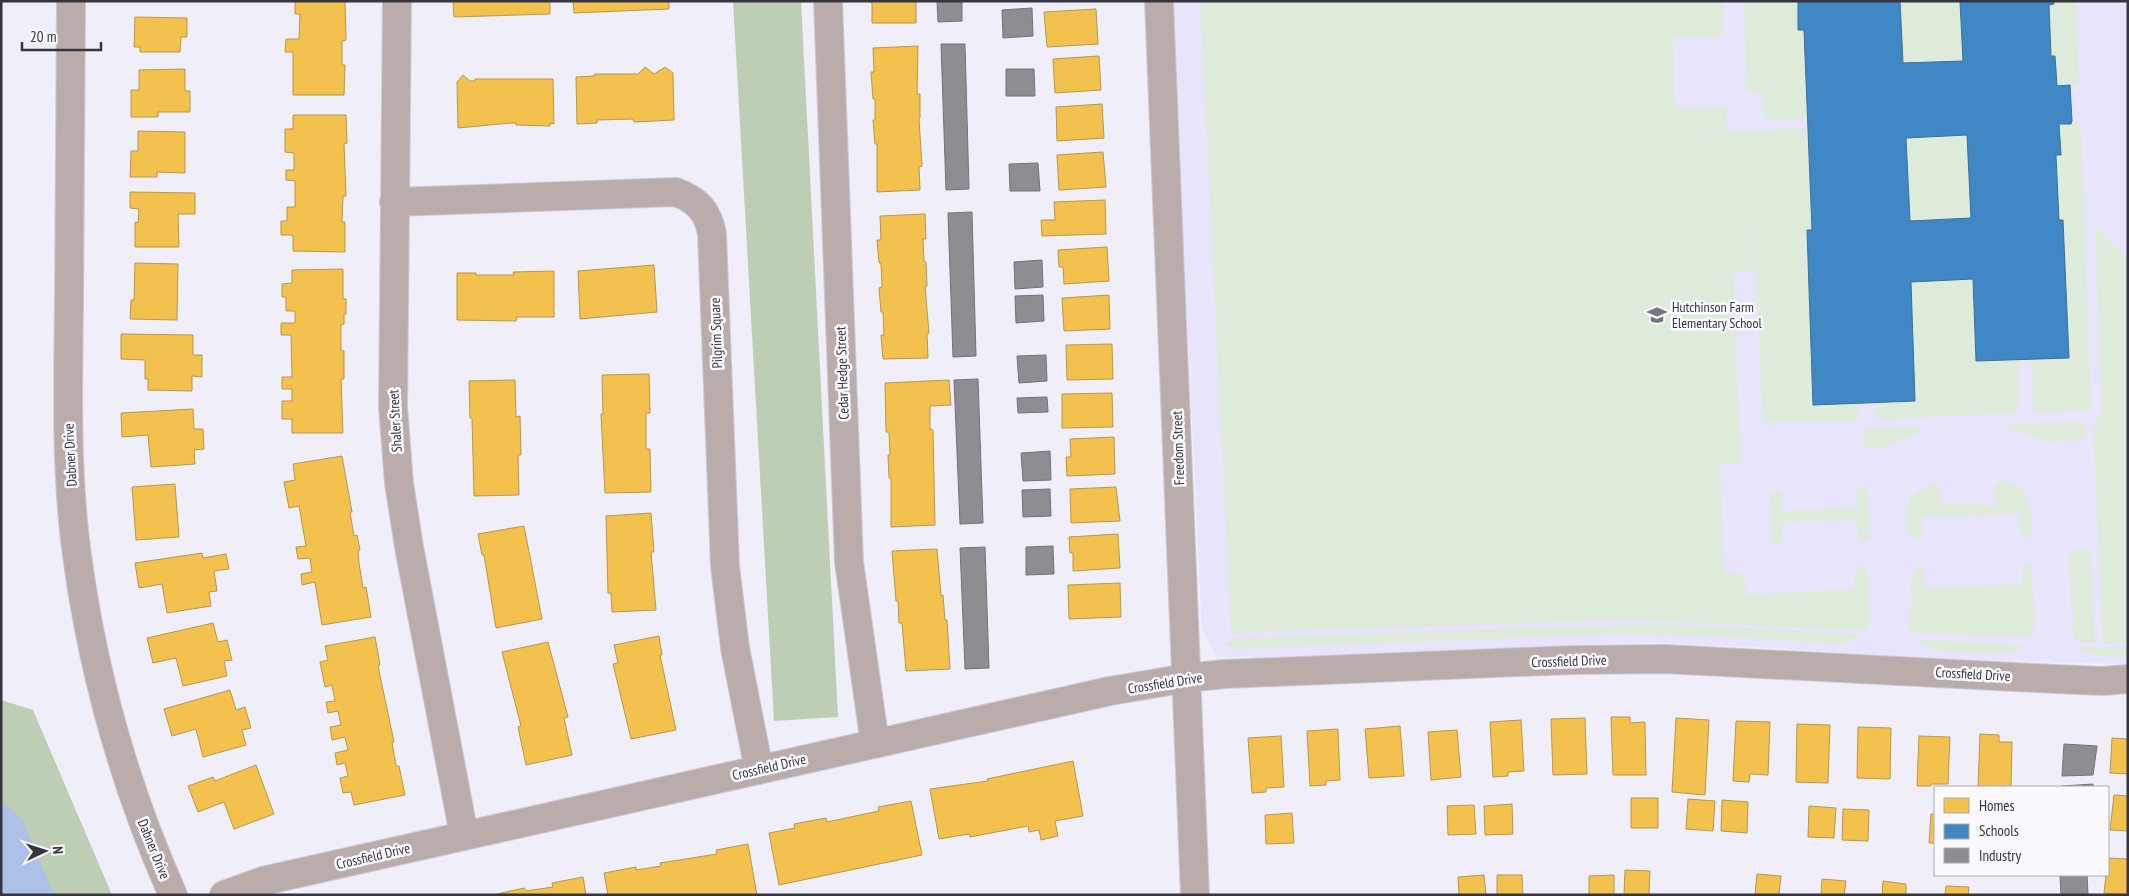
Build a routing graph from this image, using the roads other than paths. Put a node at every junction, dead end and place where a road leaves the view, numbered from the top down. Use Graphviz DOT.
graph roads {
  1 [pos="71,1"];
  2 [pos="397,1"];
  3 [pos="828,1"];
  4 [pos="1160,1"];
  5 [pos="394,202"];
  6 [pos="1187,678"];
  7 [pos="2128,679"];
  8 [pos="875,744"];
  9 [pos="759,770"];
  10 [pos="464,835"];
  11 [pos="173,895"];
  12 [pos="224,895"];
  13 [pos="1196,895"];
  1 -- 11 [label="street, Dabner Drive"];
  2 -- 5 [label="street, Shaler Street"];
  3 -- 8 [label="street, Cedar Hedge Street"];
  4 -- 6 [label="street, Freedom Street"];
  5 -- 9 [label="street, Pilgrim Square"];
  5 -- 10 [label="street, Shaler Street"];
  6 -- 7 [label="street, Crossfield Drive"];
  6 -- 8 [label="street, Crossfield Drive"];
  6 -- 13 [label="street, Freedom Street"];
  8 -- 9 [label="street, Crossfield Drive"];
  9 -- 10 [label="street, Crossfield Drive"];
  10 -- 12 [label="street, Crossfield Drive"];
}
